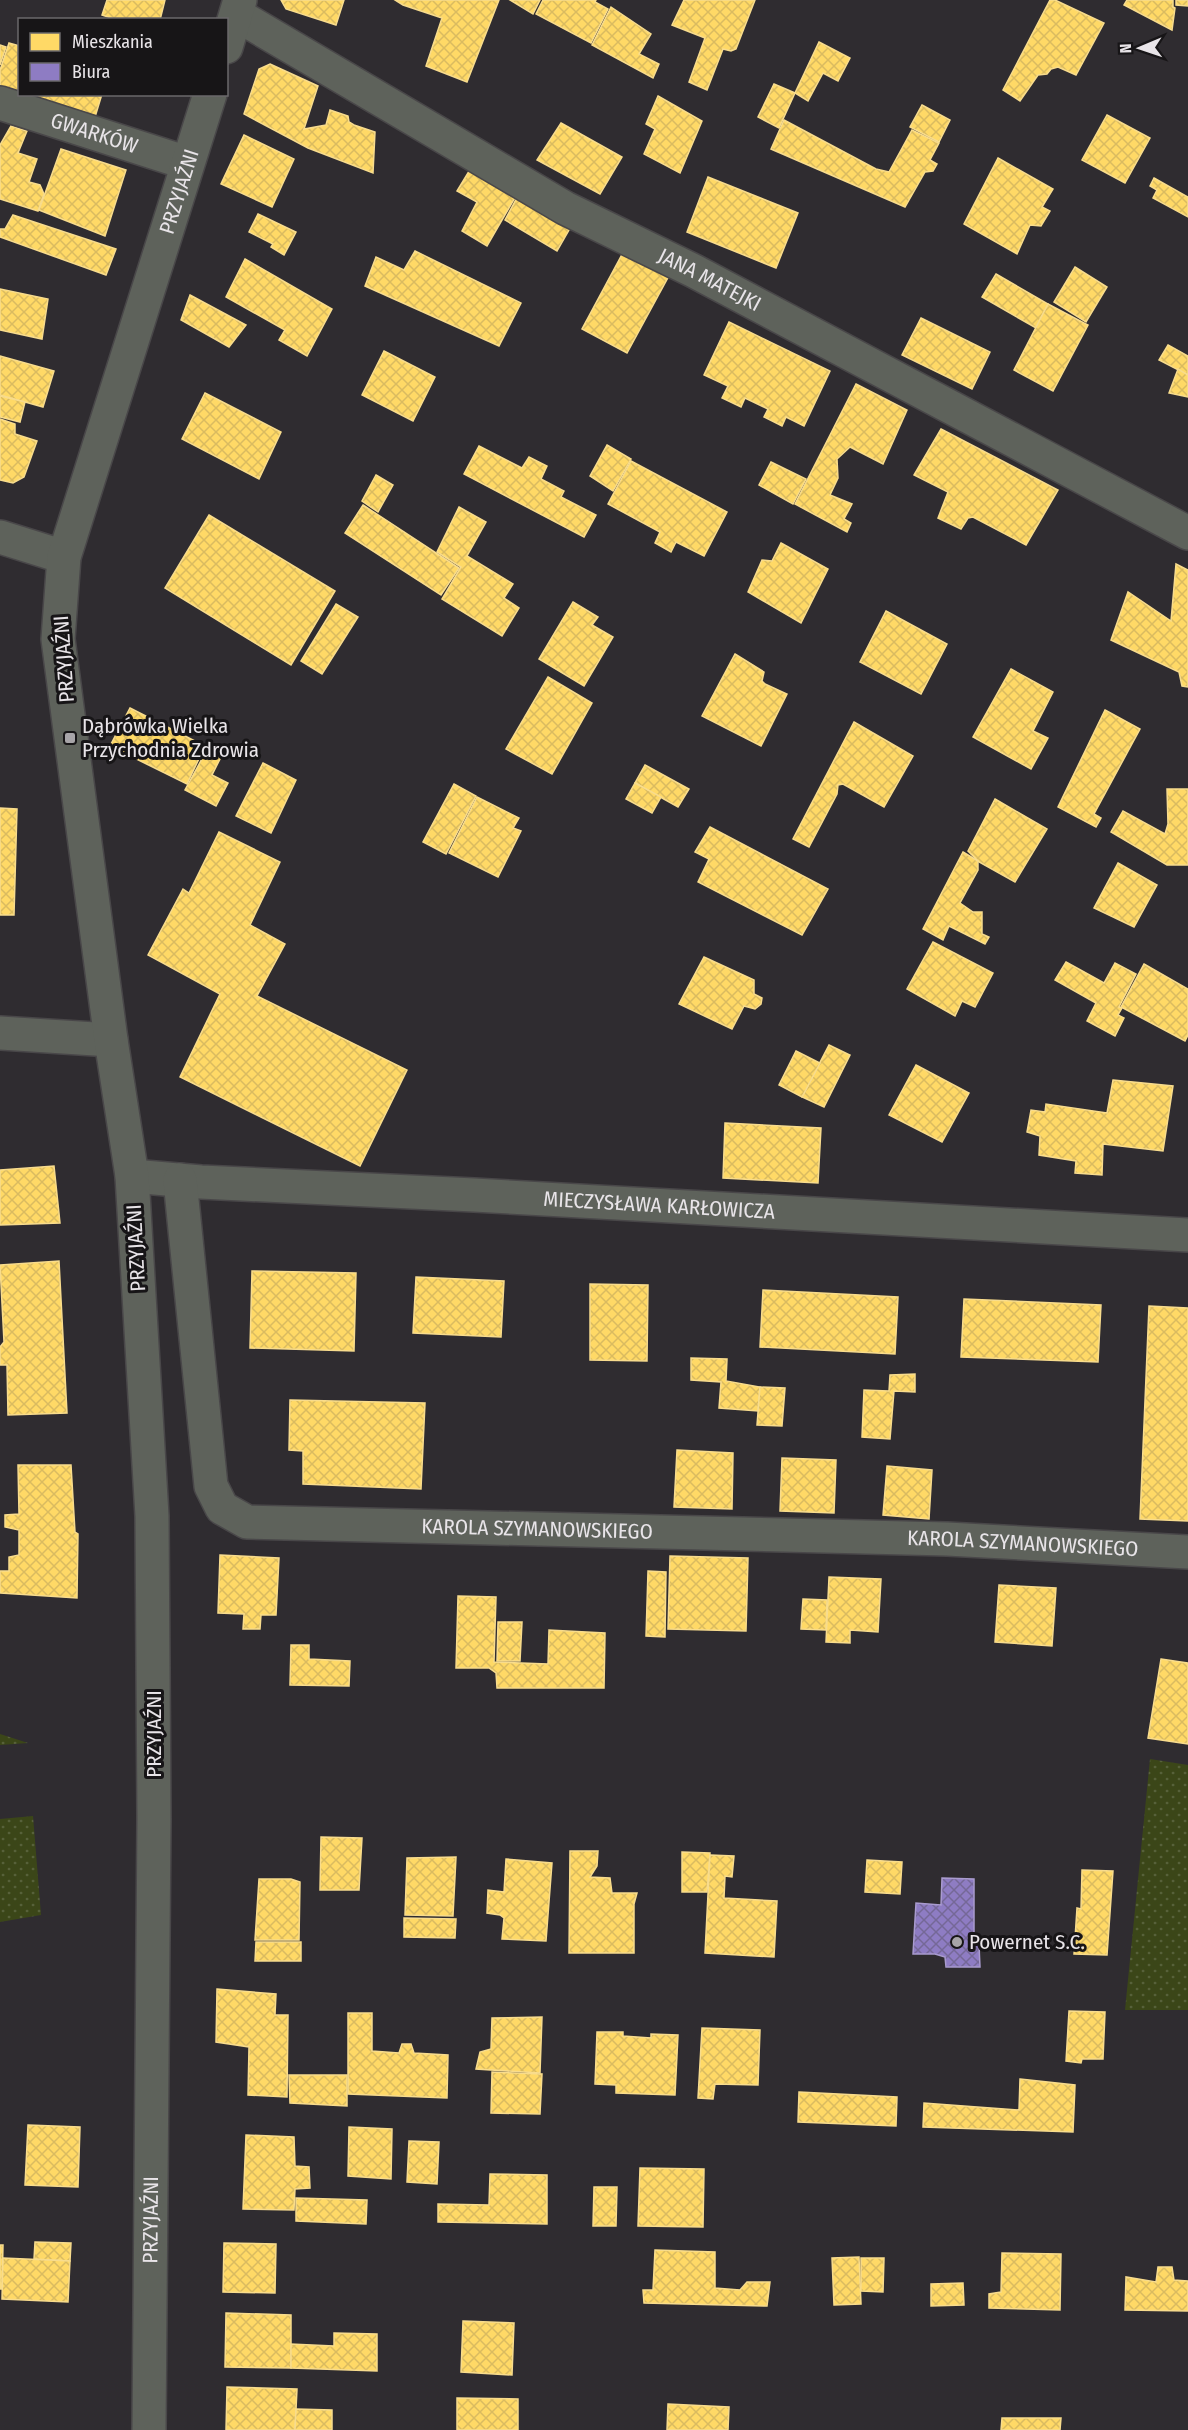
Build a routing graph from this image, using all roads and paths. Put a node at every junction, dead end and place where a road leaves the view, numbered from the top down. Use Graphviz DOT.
graph roads {
  1 [pos="239,8"];
  2 [pos="228,41"];
  3 [pos="209,96"];
  4 [pos="0,103"];
  5 [pos="187,163"];
  6 [pos="1188,533"];
  7 [pos="0,537"];
  8 [pos="64,557"];
  9 [pos="0,1033"];
  10 [pos="111,1040"];
  11 [pos="132,1176"];
  12 [pos="180,1180"];
  13 [pos="1188,1235"];
  14 [pos="1188,1552"];
  15 [pos="149,2430"];
  1 -- 2 [label="street"];
  1 -- 6 [label="street, JANA MATEJKI"];
  3 -- 5 [label="street, PRZYJAŹNI"];
  4 -- 5 [label="street, GWARKÓW"];
  5 -- 8 [label="street, PRZYJAŹNI"];
  7 -- 8 [label="street"];
  8 -- 10 [label="street, PRZYJAŹNI"];
  9 -- 10 [label="street"];
  10 -- 11 [label="street, PRZYJAŹNI"];
  11 -- 12 [label="street, MIECZYSŁAWA KARŁOWICZA"];
  11 -- 15 [label="street, PRZYJAŹNI"];
  12 -- 13 [label="street, MIECZYSŁAWA KARŁOWICZA"];
  12 -- 14 [label="street, KAROLA SZYMANOWSKIEGO"];
}
